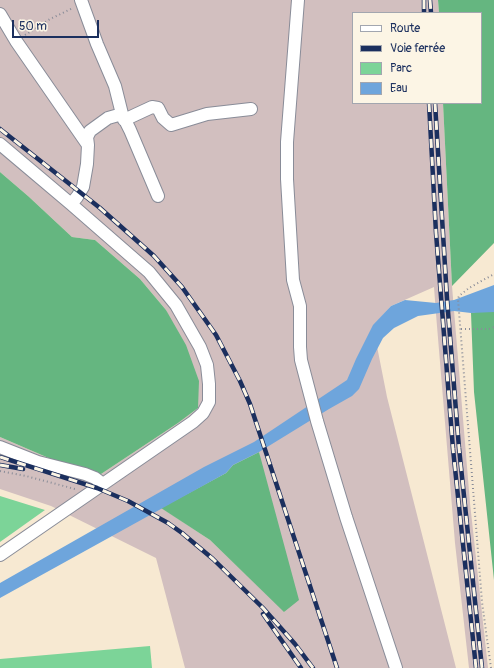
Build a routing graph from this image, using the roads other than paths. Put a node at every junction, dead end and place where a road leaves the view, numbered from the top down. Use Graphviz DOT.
graph roads {
  1 [pos="298,0"];
  2 [pos="82,2"];
  3 [pos="0,14"];
  4 [pos="251,109"];
  5 [pos="123,117"];
  6 [pos="0,144"];
  7 [pos="88,145"];
  8 [pos="158,196"];
  9 [pos="71,204"];
  10 [pos="0,447"];
  11 [pos="103,484"];
  12 [pos="0,555"];
  13 [pos="396,668"];
  1 -- 13 [label="lane"];
  2 -- 5 [label="lane"];
  3 -- 7 [label="lane"];
  4 -- 5 [label="lane"];
  5 -- 7 [label="lane"];
  5 -- 8 [label="lane"];
  6 -- 9 [label="lane"];
  7 -- 9 [label="lane"];
  9 -- 11 [label="lane"];
  10 -- 11 [label="lane"];
  11 -- 12 [label="lane"];
}
